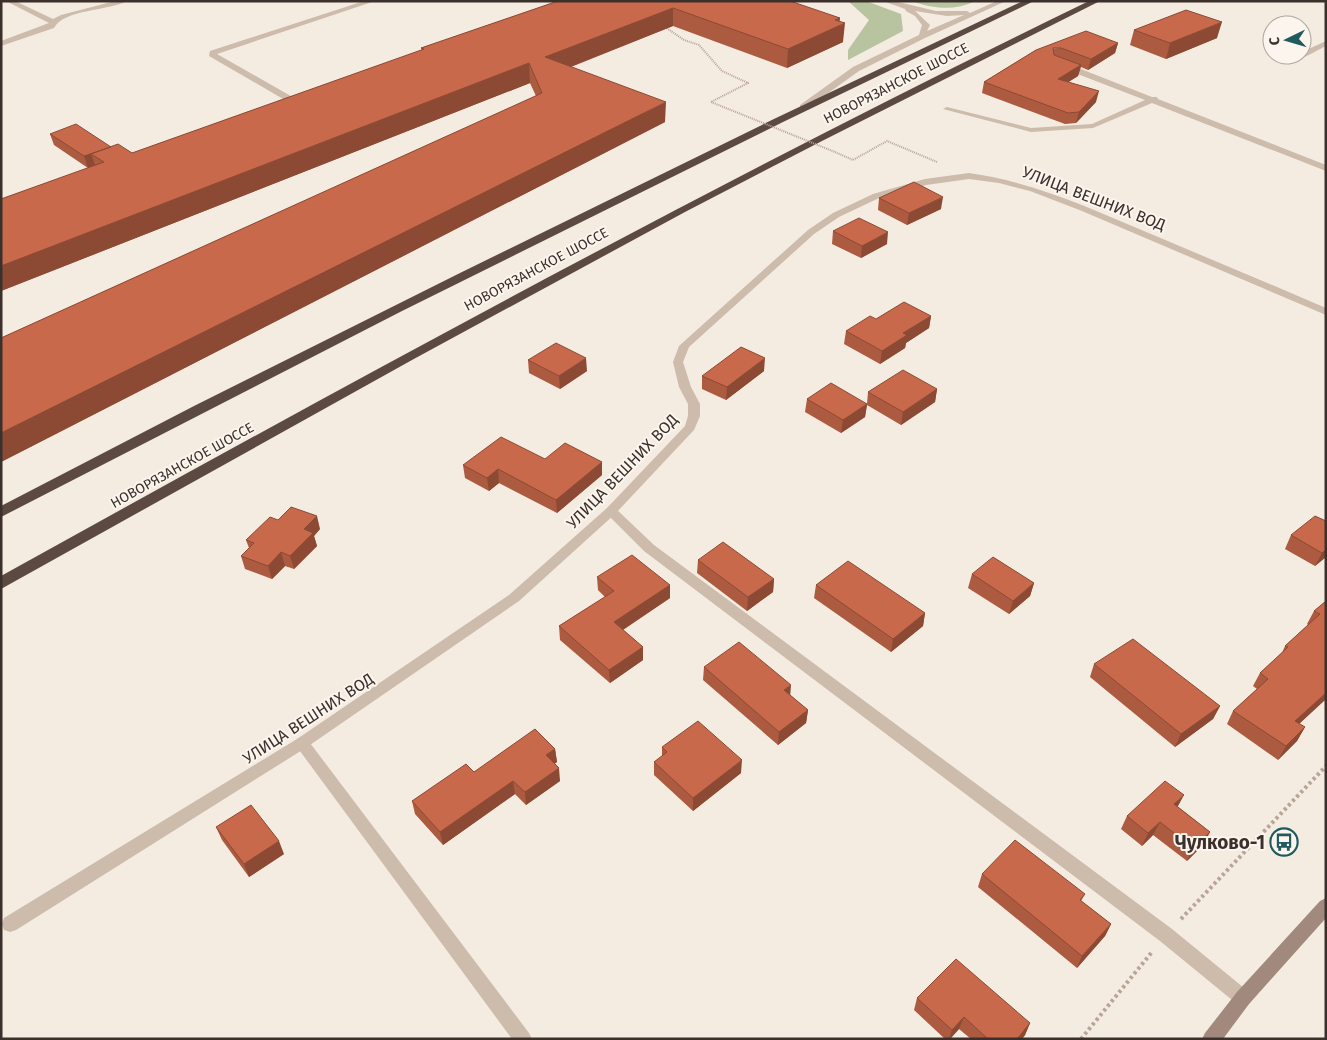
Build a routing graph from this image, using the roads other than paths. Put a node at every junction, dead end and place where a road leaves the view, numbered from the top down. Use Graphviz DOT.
graph roads {
  1 [pos="9,1"];
  2 [pos="124,1"];
  3 [pos="372,1"];
  4 [pos="886,1"];
  5 [pos="1003,1"];
  6 [pos="1030,1"];
  7 [pos="1096,1"];
  8 [pos="899,5"];
  9 [pos="984,10"];
  10 [pos="53,22"];
  11 [pos="922,36"];
  12 [pos="1326,43"];
  13 [pos="1,44"];
  14 [pos="1312,50"];
  15 [pos="1054,62"];
  16 [pos="1154,99"];
  17 [pos="284,104"];
  18 [pos="803,107"];
  19 [pos="947,109"];
  20 [pos="1326,168"];
  21 [pos="1326,312"];
  22 [pos="611,511"];
  23 [pos="1,512"];
  24 [pos="1,583"];
  25 [pos="302,744"];
  26 [pos="1326,906"];
  27 [pos="10,924"];
  28 [pos="1243,998"];
  29 [pos="523,1039"];
  30 [pos="1211,1039"];
  1 -- 10 [label="street"];
  2 -- 10 [label="street"];
  3 -- 17 [label="street"];
  4 -- 8 [label="street"];
  5 -- 9 [label="street"];
  6 -- 18 [label="highway, НОВОРЯЗАНСКОЕ ШОССЕ"];
  7 -- 24 [label="highway, НОВОРЯЗАНСКОЕ ШОССЕ"];
  8 -- 9 [label="street"];
  8 -- 11 [label="street"];
  9 -- 11 [label="street"];
  10 -- 13 [label="street"];
  11 -- 18 [label="street"];
  12 -- 14 [label="street"];
  15 -- 16 [label="street"];
  16 -- 19 [label="street"];
  16 -- 20 [label="street"];
  18 -- 23 [label="highway, НОВОРЯЗАНСКОЕ ШОССЕ"];
  21 -- 22 [label="street, УЛИЦА ВЕШНИХ ВОД"];
  22 -- 25 [label="street, УЛИЦА ВЕШНИХ ВОД"];
  22 -- 28 [label="street"];
  25 -- 27 [label="street, УЛИЦА ВЕШНИХ ВОД"];
  25 -- 29 [label="street"];
  26 -- 28 [label="main road"];
  28 -- 30 [label="main road"];
}
